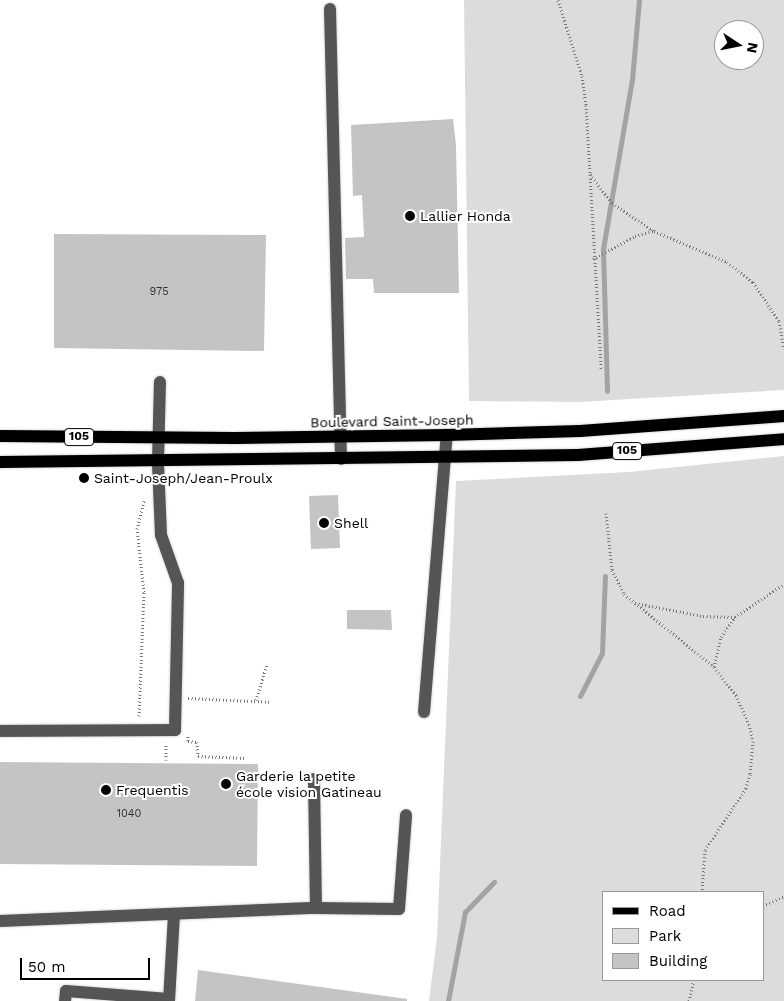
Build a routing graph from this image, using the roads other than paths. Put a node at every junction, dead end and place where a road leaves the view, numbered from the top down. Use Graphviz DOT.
graph roads {
  1 [pos="330,9"];
  2 [pos="160,382"];
  3 [pos="784,416"];
  4 [pos="447,435"];
  5 [pos="0,436"];
  6 [pos="340,437"];
  7 [pos="158,438"];
  8 [pos="784,439"];
  9 [pos="446,458"];
  10 [pos="341,459"];
  11 [pos="0,462"];
  12 [pos="158,462"];
  13 [pos="424,712"];
  14 [pos="0,731"];
  15 [pos="314,779"];
  16 [pos="406,815"];
  17 [pos="316,908"];
  18 [pos="174,914"];
  19 [pos="0,921"];
  20 [pos="169,1000"];
  21 [pos="65,1001"];
  1 -- 6 [label="lane"];
  2 -- 7 [label="lane"];
  3 -- 4 [label="main road, Boulevard Saint-Joseph / 105"];
  4 -- 6 [label="main road, Boulevard Saint-Joseph / 105"];
  4 -- 9 [label="lane"];
  5 -- 7 [label="main road, Boulevard Saint-Joseph / 105"];
  6 -- 7 [label="main road, Boulevard Saint-Joseph / 105"];
  6 -- 10 [label="lane"];
  7 -- 12 [label="lane"];
  8 -- 9 [label="main road, 105"];
  9 -- 10 [label="main road, 105"];
  9 -- 13 [label="lane"];
  10 -- 12 [label="main road, 105"];
  11 -- 12 [label="main road, 105"];
  12 -- 14 [label="lane"];
  15 -- 17 [label="lane"];
  16 -- 17 [label="lane"];
  17 -- 18 [label="lane"];
  18 -- 19 [label="lane"];
  18 -- 20 [label="lane"];
  20 -- 21 [label="lane"];
}
